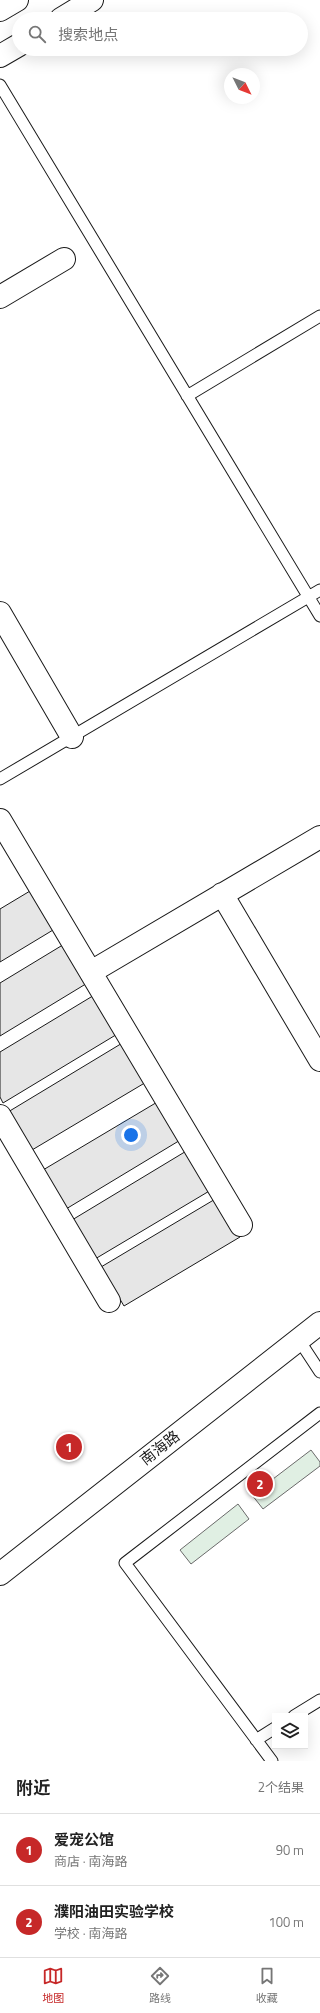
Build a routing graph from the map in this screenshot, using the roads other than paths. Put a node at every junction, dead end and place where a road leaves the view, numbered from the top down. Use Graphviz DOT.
graph roads {
  1 [pos="17,0"];
  2 [pos="92,0"];
  3 [pos="0,10"];
  4 [pos="72,12"];
  5 [pos="12,48"];
  6 [pos="0,56"];
  7 [pos="0,85"];
  8 [pos="64,259"];
  9 [pos="0,297"];
  10 [pos="320,316"];
  11 [pos="187,396"];
  12 [pos="320,590"];
  13 [pos="308,596"];
  14 [pos="0,613"];
  15 [pos="320,616"];
  16 [pos="72,737"];
  17 [pos="0,779"];
  18 [pos="0,820"];
  19 [pos="320,837"];
  20 [pos="222,894"];
  21 [pos="91,972"];
  22 [pos="320,1060"];
  23 [pos="0,1116"];
  24 [pos="241,1225"];
  25 [pos="109,1301"];
  26 [pos="320,1323"];
  27 [pos="299,1340"];
  28 [pos="320,1372"];
  29 [pos="320,1413"];
  30 [pos="0,1574"];
  31 [pos="320,1700"];
  32 [pos="299,1713"];
  33 [pos="272,1730"];
  34 [pos="256,1740"];
  35 [pos="272,1761"];
  1 -- 3 [label="street"];
  2 -- 4 [label="street"];
  5 -- 6 [label="street"];
  7 -- 11 [label="lane"];
  8 -- 9 [label="street"];
  10 -- 11 [label="lane"];
  11 -- 13 [label="lane"];
  12 -- 13 [label="lane"];
  13 -- 15 [label="lane"];
  13 -- 16 [label="lane"];
  14 -- 16 [label="street"];
  16 -- 17 [label="lane"];
  18 -- 21 [label="street"];
  19 -- 20 [label="street"];
  20 -- 21 [label="street"];
  20 -- 22 [label="street"];
  21 -- 24 [label="street"];
  23 -- 25 [label="street"];
  26 -- 27 [label="street, 南海路"];
  27 -- 28 [label="lane"];
  27 -- 30 [label="street, 南海路"];
  29 -- 34 [label="lane"];
  31 -- 32 [label="lane"];
  33 -- 34 [label="lane"];
  34 -- 35 [label="lane"];
}
